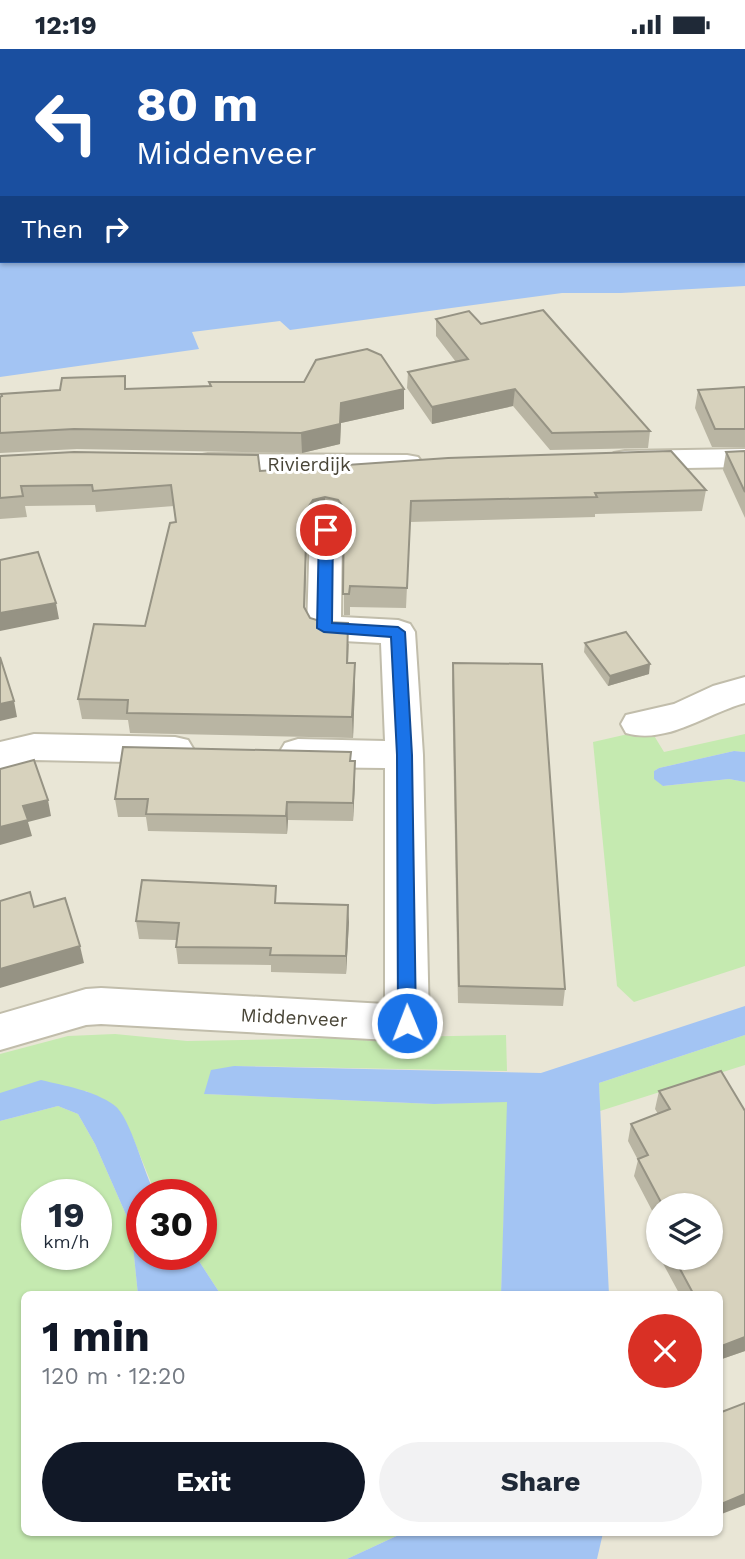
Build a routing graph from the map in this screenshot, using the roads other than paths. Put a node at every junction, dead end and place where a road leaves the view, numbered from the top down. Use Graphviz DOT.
graph roads {
  1 [pos="745,458"];
  2 [pos="596,460"];
  3 [pos="174,462"];
  4 [pos="434,463"];
  5 [pos="326,530"];
  6 [pos="745,690"];
  7 [pos="639,724"];
  8 [pos="213,751"];
  9 [pos="268,752"];
  10 [pos="404,755"];
  11 [pos="0,756"];
  12 [pos="0,1032"];
  1 -- 2 [label="street"];
  3 -- 4 [label="street, Rivierdijk"];
  5 -- 10 [label="street, Middenveer"];
  6 -- 7 [label="street"];
  8 -- 11 [label="street"];
  9 -- 10 [label="street"];
  10 -- 12 [label="street, Middenveer"];
}
